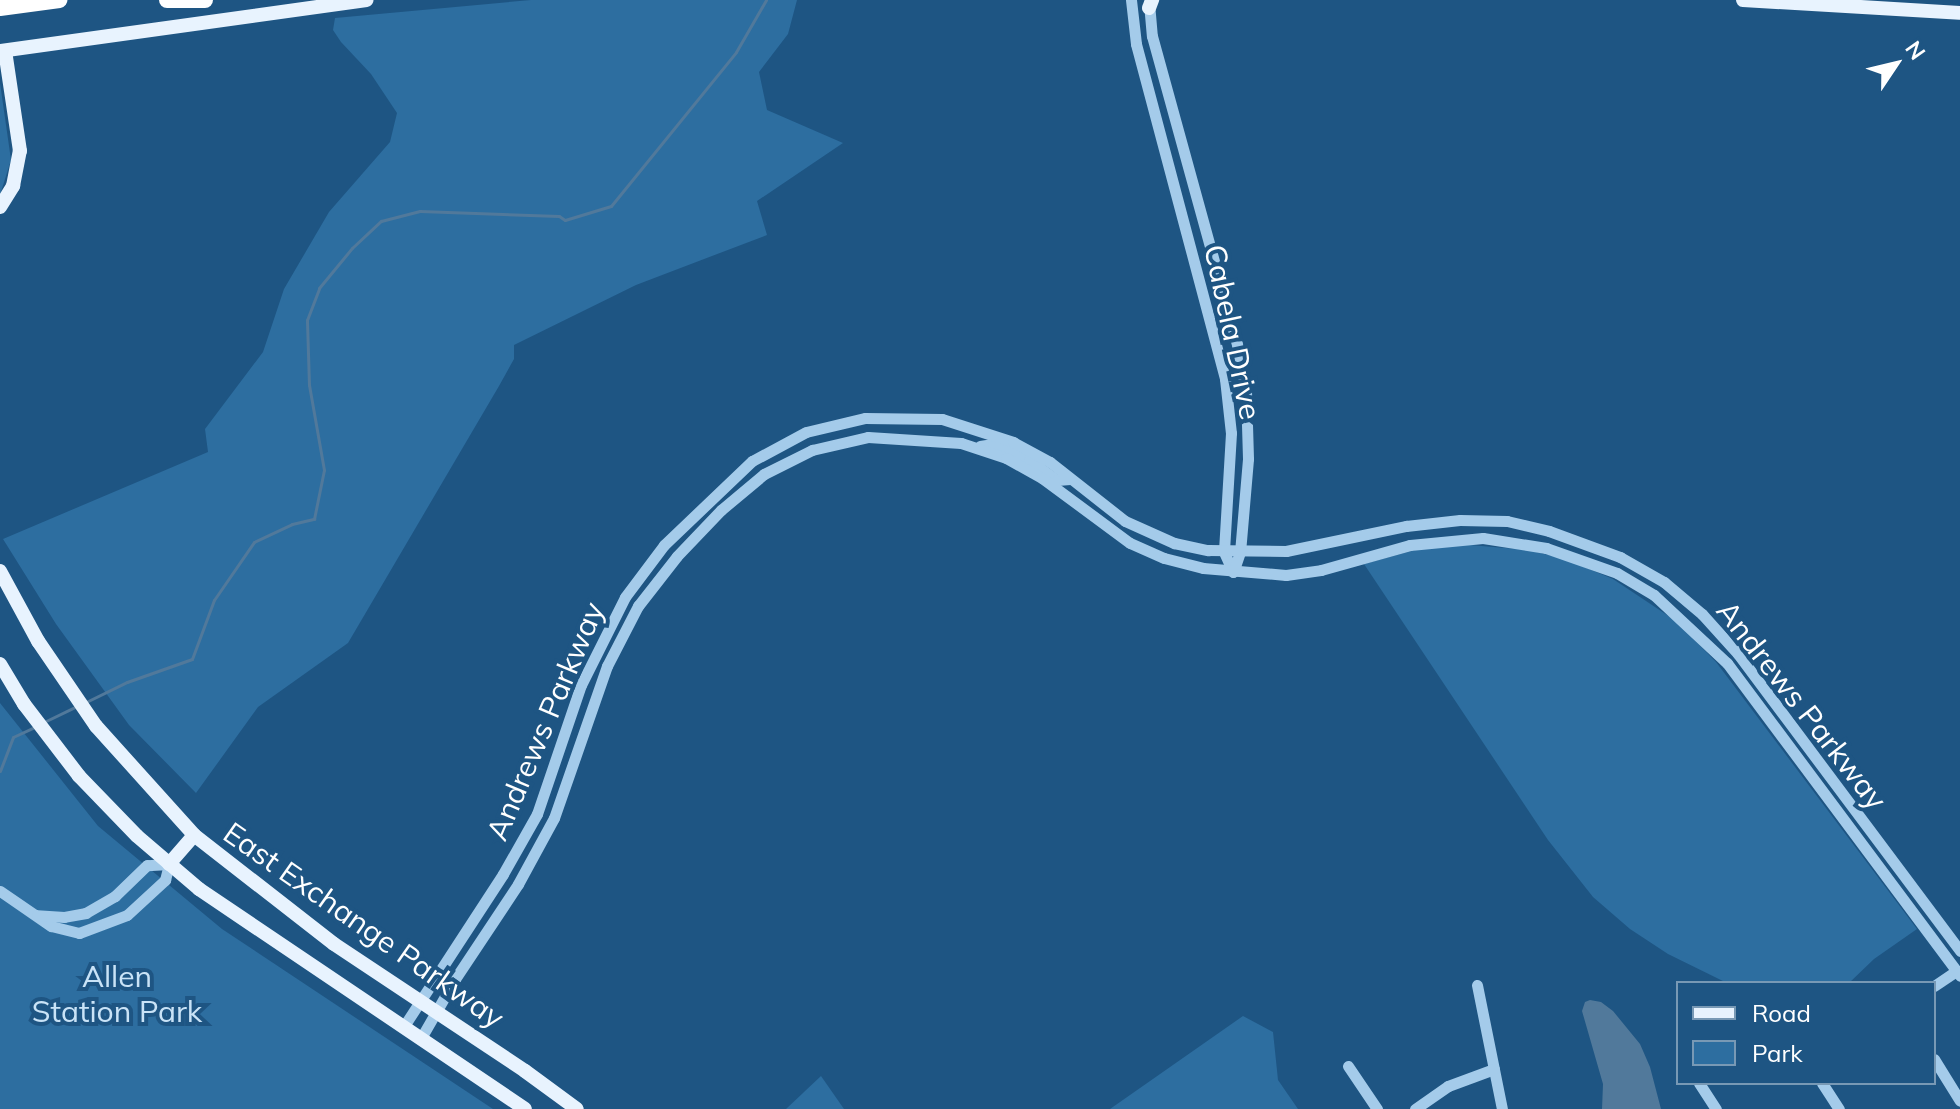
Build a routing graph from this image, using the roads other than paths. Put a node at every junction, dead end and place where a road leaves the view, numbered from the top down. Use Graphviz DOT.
graph roads {
  1 [pos="59,0"];
  2 [pos="167,0"];
  3 [pos="205,0"];
  4 [pos="366,0"];
  5 [pos="1131,0"];
  6 [pos="1743,0"];
  7 [pos="1150,3"];
  8 [pos="0,8"];
  9 [pos="1960,13"];
  10 [pos="2,51"];
  11 [pos="0,207"];
  12 [pos="865,418"];
  13 [pos="868,437"];
  14 [pos="975,447"];
  15 [pos="1070,479"];
  16 [pos="664,545"];
  17 [pos="1600,548"];
  18 [pos="1224,552"];
  19 [pos="1240,552"];
  20 [pos="677,556"];
  21 [pos="1593,562"];
  22 [pos="0,571"];
  23 [pos="1233,572"];
  24 [pos="5,589"];
  25 [pos="1,666"];
  26 [pos="571,713"];
  27 [pos="587,719"];
  28 [pos="1824,769"];
  29 [pos="1811,777"];
  30 [pos="530,827"];
  31 [pos="194,835"];
  32 [pos="545,836"];
  33 [pos="169,864"];
  34 [pos="0,891"];
  35 [pos="37,915"];
  36 [pos="1960,951"];
  37 [pos="1958,974"];
  38 [pos="1477,985"];
  39 [pos="1936,985"];
  40 [pos="420,1000"];
  41 [pos="436,1012"];
  42 [pos="404,1026"];
  43 [pos="421,1038"];
  44 [pos="1936,1062"];
  45 [pos="1348,1066"];
  46 [pos="1494,1069"];
  47 [pos="1700,1085"];
  48 [pos="1823,1085"];
  49 [pos="1960,1101"];
  50 [pos="525,1109"];
  51 [pos="577,1109"];
  52 [pos="1377,1109"];
  53 [pos="1415,1109"];
  54 [pos="1502,1109"];
  55 [pos="1716,1109"];
  56 [pos="1839,1109"];
  1 -- 8 [label="highway"];
  2 -- 3 [label="highway"];
  4 -- 10 [label="main road"];
  5 -- 18 [label="street, Cabela Drive"];
  6 -- 9 [label="main road"];
  7 -- 19 [label="street, Cabela Drive"];
  10 -- 11 [label="main road"];
  12 -- 13 [label="street"];
  12 -- 15 [label="street, Andrews Parkway"];
  12 -- 16 [label="street, Andrews Parkway"];
  13 -- 14 [label="street, Andrews Parkway"];
  13 -- 20 [label="street, Andrews Parkway"];
  14 -- 15 [label="street"];
  14 -- 23 [label="street, Andrews Parkway"];
  15 -- 18 [label="street, Andrews Parkway"];
  16 -- 20 [label="street"];
  16 -- 26 [label="street, Andrews Parkway"];
  17 -- 19 [label="street, Andrews Parkway"];
  17 -- 21 [label="street"];
  17 -- 28 [label="street, Andrews Parkway"];
  18 -- 19 [label="street, Andrews Parkway"];
  18 -- 23 [label="street, Cabela Drive"];
  19 -- 23 [label="street, Cabela Drive"];
  20 -- 27 [label="street, Andrews Parkway"];
  21 -- 23 [label="street, Andrews Parkway"];
  21 -- 29 [label="street, Andrews Parkway"];
  22 -- 24 [label="main road, East Exchange Parkway"];
  24 -- 31 [label="main road, East Exchange Parkway"];
  25 -- 33 [label="main road, East Exchange Parkway"];
  26 -- 27 [label="street"];
  26 -- 30 [label="street, Andrews Parkway"];
  27 -- 32 [label="street, Andrews Parkway"];
  28 -- 29 [label="street"];
  28 -- 36 [label="street, Andrews Parkway"];
  29 -- 37 [label="street, Andrews Parkway"];
  30 -- 32 [label="street"];
  30 -- 40 [label="street, Andrews Parkway"];
  31 -- 33 [label="main road"];
  31 -- 40 [label="main road, East Exchange Parkway"];
  32 -- 41 [label="street, Andrews Parkway"];
  33 -- 35 [label="street"];
  33 -- 35 [label="street"];
  33 -- 42 [label="main road, East Exchange Parkway"];
  34 -- 35 [label="street"];
  37 -- 39 [label="street"];
  38 -- 46 [label="street"];
  40 -- 41 [label="main road, East Exchange Parkway"];
  40 -- 42 [label="street, Andrews Parkway"];
  41 -- 43 [label="street, Andrews Parkway"];
  41 -- 51 [label="main road, East Exchange Parkway"];
  42 -- 43 [label="main road, East Exchange Parkway"];
  43 -- 50 [label="main road, East Exchange Parkway"];
  44 -- 49 [label="street"];
  45 -- 52 [label="street"];
  46 -- 53 [label="street"];
  46 -- 54 [label="street"];
  47 -- 55 [label="street"];
  48 -- 56 [label="street"];
}
